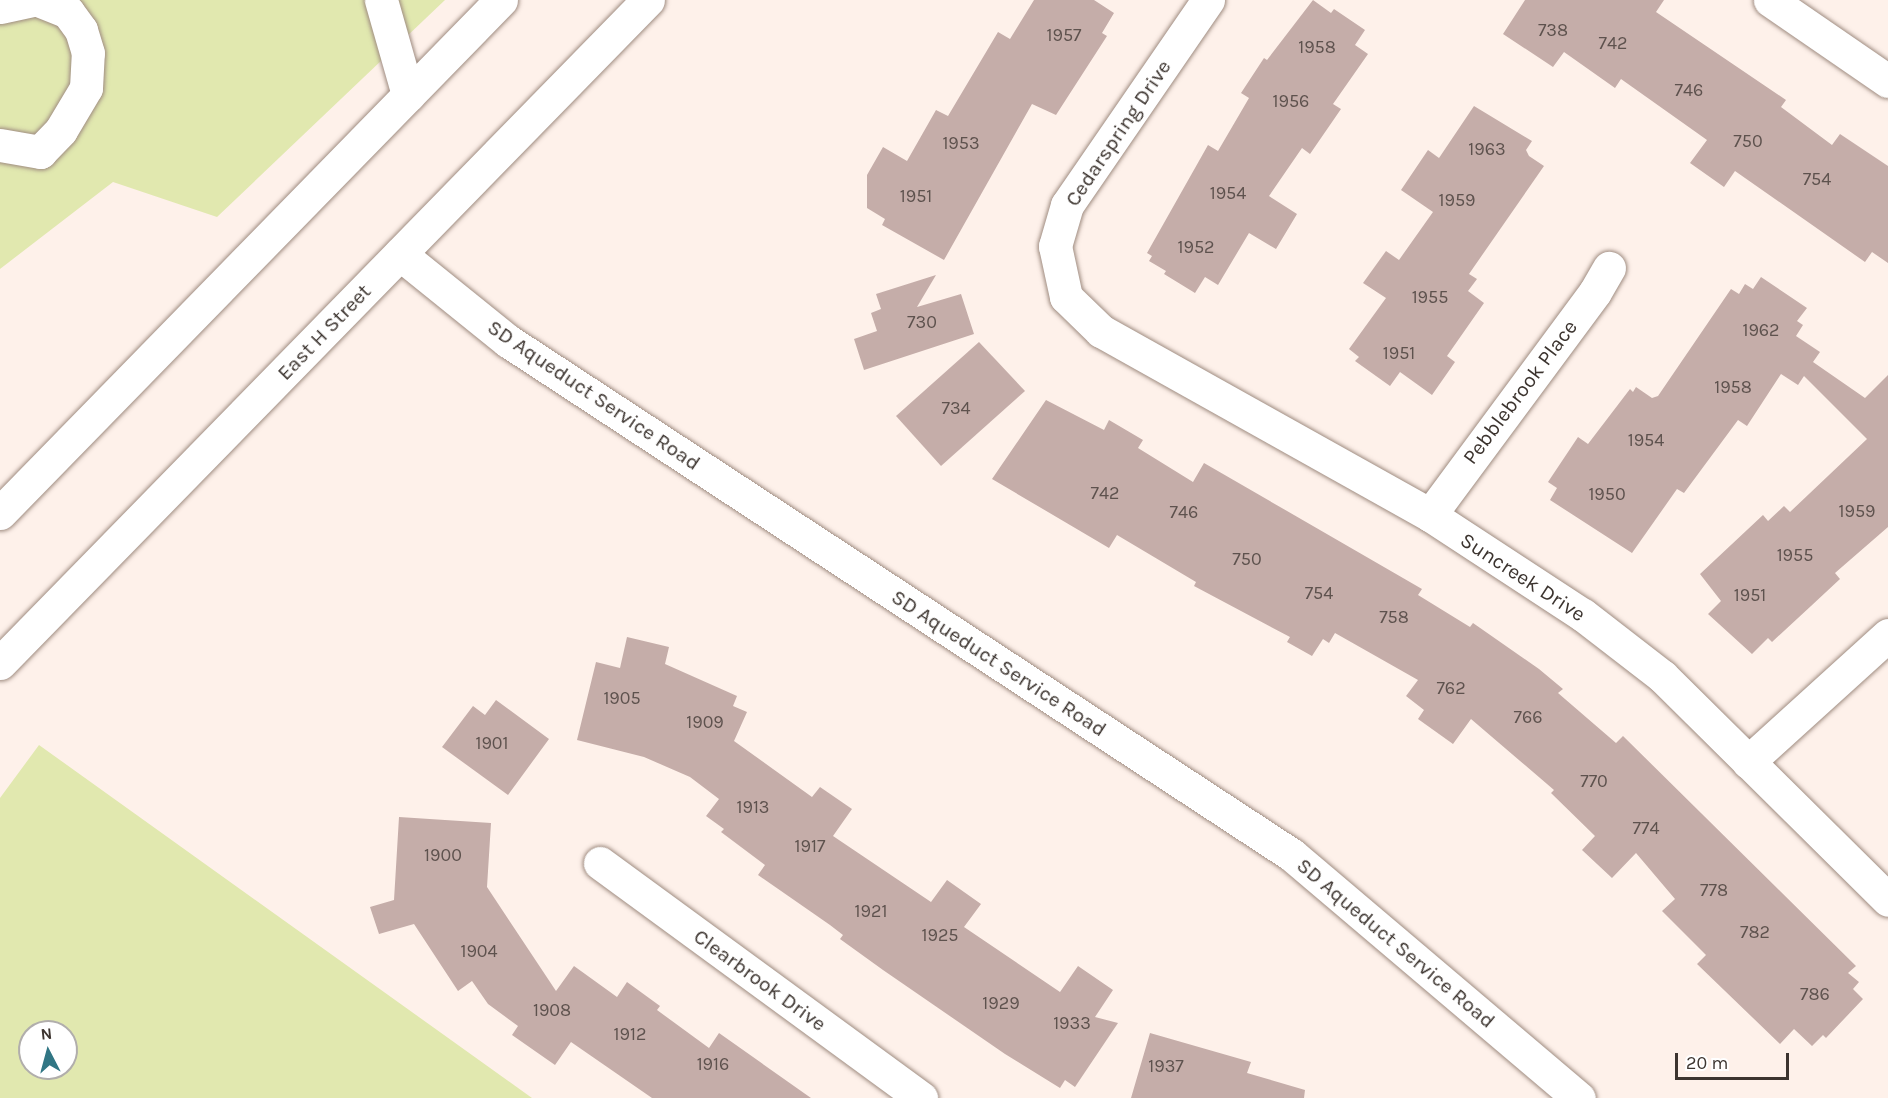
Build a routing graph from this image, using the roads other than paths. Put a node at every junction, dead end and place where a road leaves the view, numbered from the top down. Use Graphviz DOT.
graph roads {
  1 [pos="32,0"];
  2 [pos="39,0"];
  3 [pos="381,0"];
  4 [pos="501,0"];
  5 [pos="648,0"];
  6 [pos="1208,0"];
  7 [pos="1770,0"];
  8 [pos="0,7"];
  9 [pos="1888,81"];
  10 [pos="408,95"];
  11 [pos="0,145"];
  12 [pos="400,254"];
  13 [pos="1608,268"];
  14 [pos="1101,331"];
  15 [pos="0,513"];
  16 [pos="1430,515"];
  17 [pos="1888,635"];
  18 [pos="0,663"];
  19 [pos="1748,762"];
  20 [pos="600,863"];
  21 [pos="1888,900"];
  22 [pos="921,1098"];
  23 [pos="1579,1098"];
  1 -- 8 [label="street"];
  2 -- 11 [label="street"];
  3 -- 10 [label="street"];
  4 -- 10 [label="street"];
  5 -- 12 [label="street, East H Street"];
  6 -- 14 [label="street, Cedarspring Drive"];
  7 -- 9 [label="street"];
  10 -- 15 [label="street"];
  12 -- 18 [label="street, East H Street"];
  12 -- 23 [label="street, SD Aqueduct Service Road"];
  13 -- 16 [label="street, Pebblebrook Place"];
  14 -- 16 [label="street, Suncreek Drive"];
  16 -- 19 [label="street, Suncreek Drive"];
  17 -- 19 [label="street"];
  19 -- 21 [label="street, Suncreek Drive"];
  20 -- 22 [label="street, Clearbrook Drive"];
}
